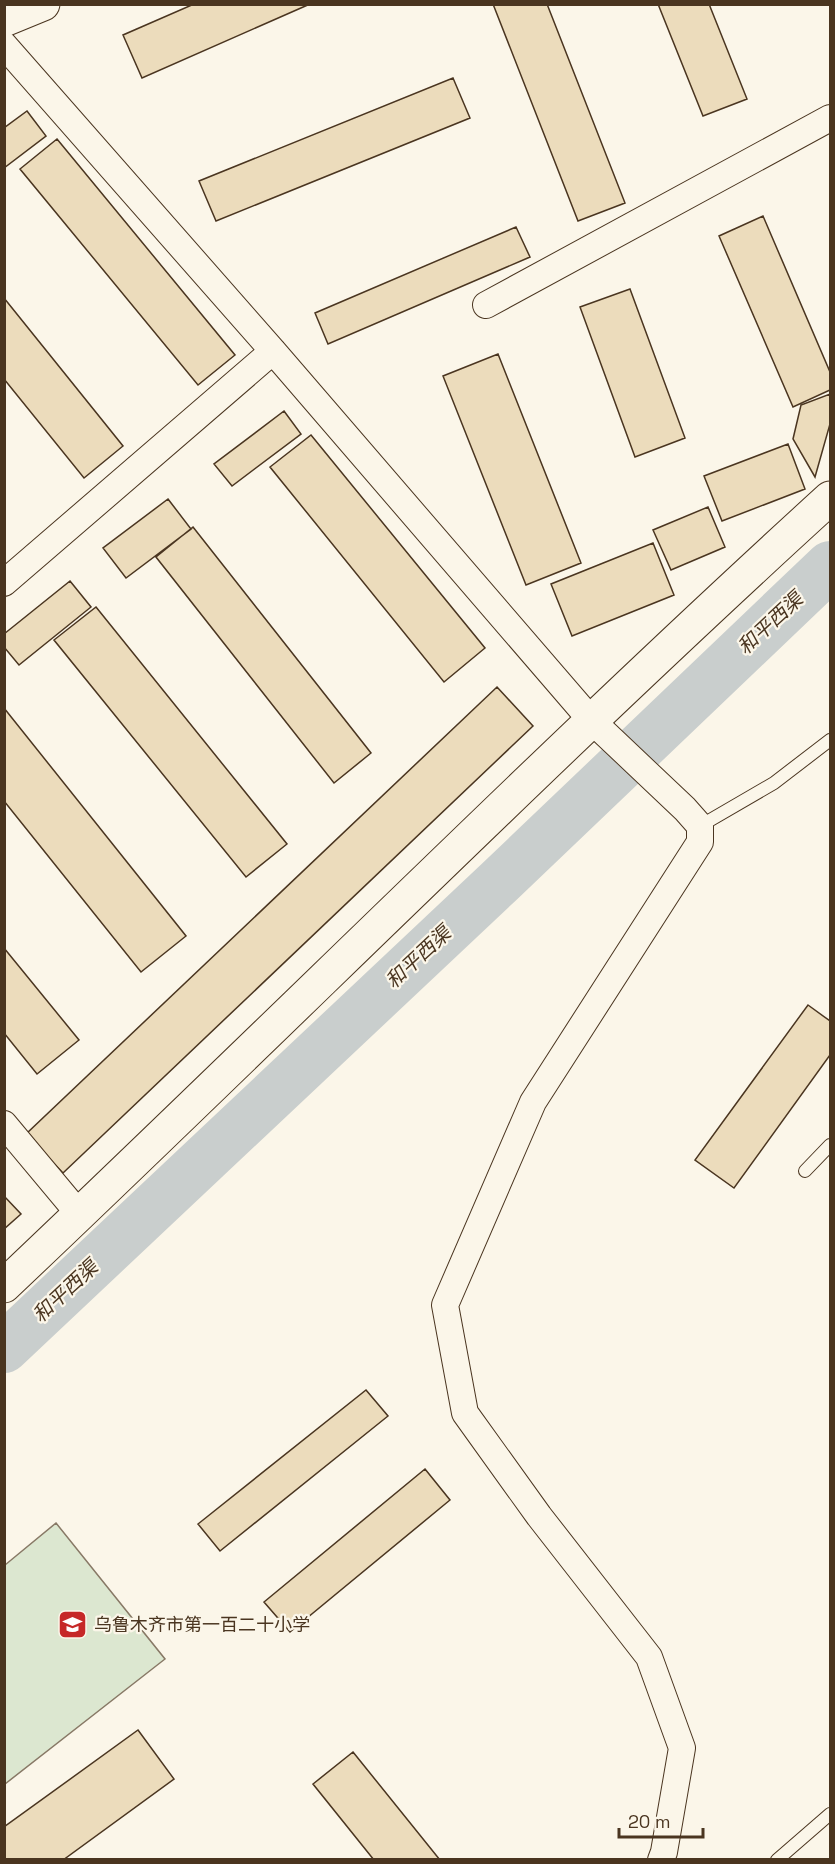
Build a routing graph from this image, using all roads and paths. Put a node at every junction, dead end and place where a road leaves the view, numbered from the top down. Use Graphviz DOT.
graph roads {
  1 [pos="43,4"];
  2 [pos="4,20"];
  3 [pos="4,45"];
  4 [pos="831,118"];
  5 [pos="486,305"];
  6 [pos="273,351"];
  7 [pos="831,498"];
  8 [pos="4,583"];
  9 [pos="592,721"];
  10 [pos="831,740"];
  11 [pos="693,817"];
  12 [pos="4,1124"];
  13 [pos="831,1145"];
  14 [pos="805,1171"];
  15 [pos="80,1215"];
  16 [pos="4,1286"];
  17 [pos="831,1814"];
  18 [pos="661,1860"];
  19 [pos="777,1860"];
  1 -- 2 [label="street"];
  3 -- 6 [label="street"];
  4 -- 5 [label="street"];
  6 -- 8 [label="street"];
  6 -- 9 [label="street"];
  7 -- 9 [label="street"];
  9 -- 11 [label="street"];
  9 -- 15 [label="street"];
  10 -- 11 [label="lane"];
  11 -- 18 [label="street"];
  12 -- 15 [label="street"];
  13 -- 14 [label="lane"];
  15 -- 16 [label="street"];
  17 -- 19 [label="lane"];
}
